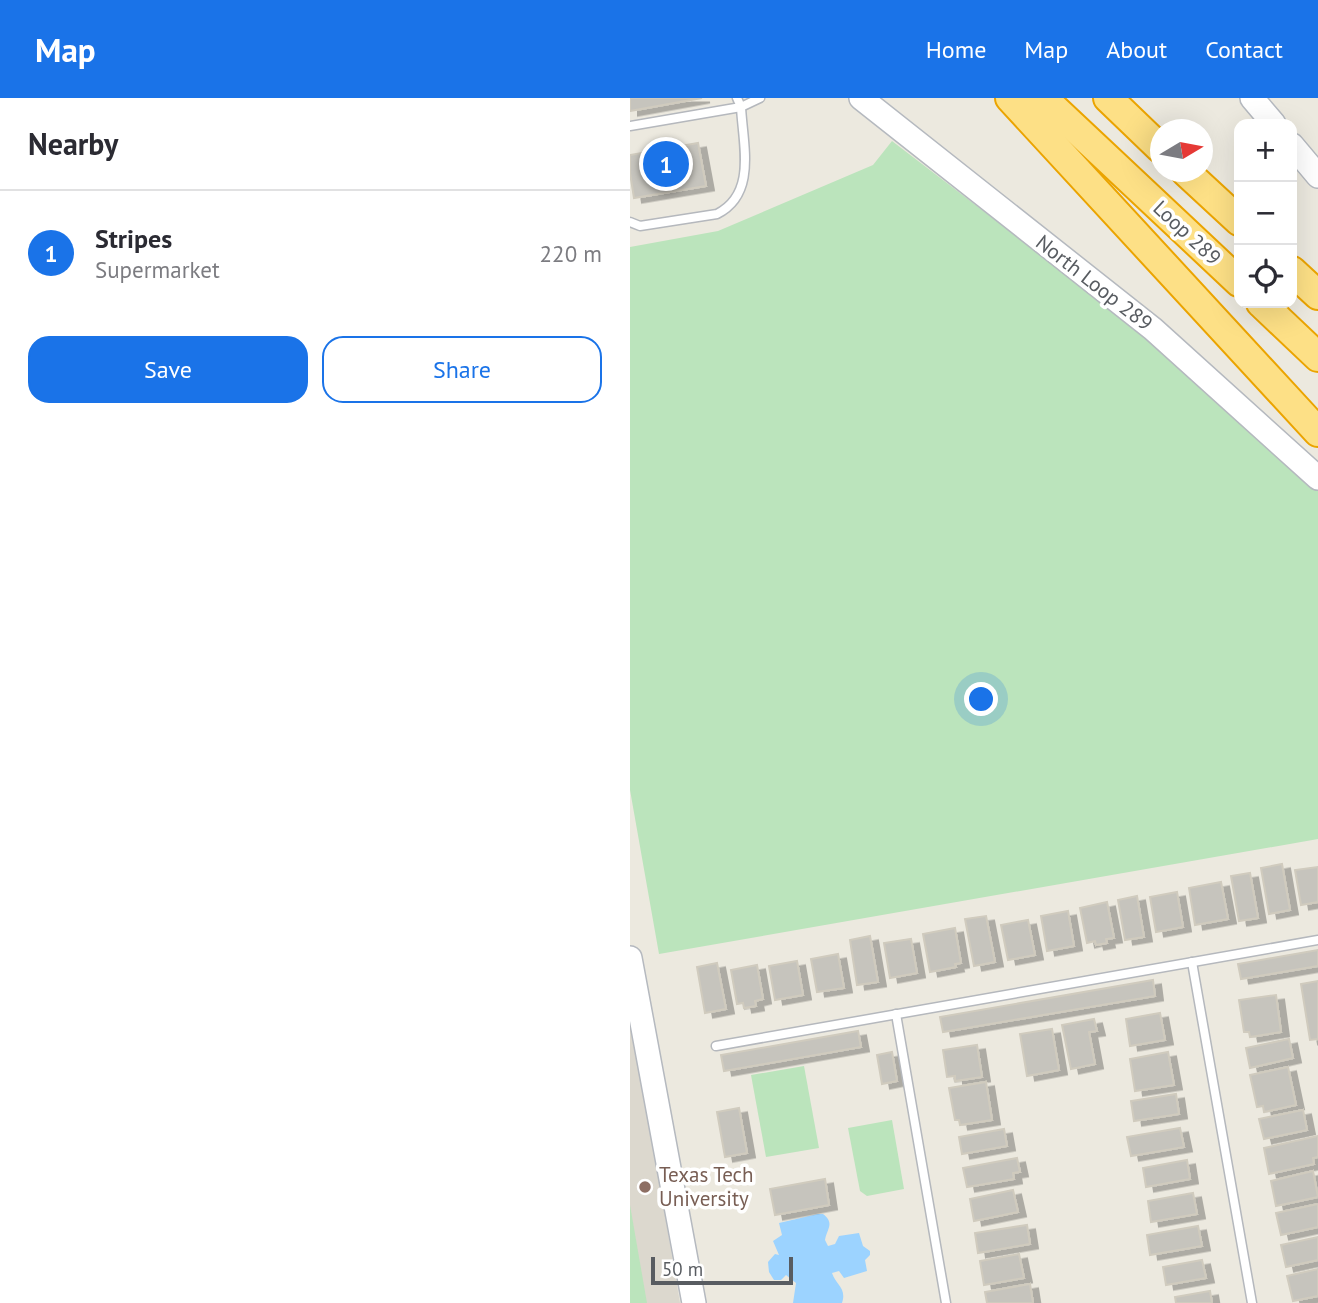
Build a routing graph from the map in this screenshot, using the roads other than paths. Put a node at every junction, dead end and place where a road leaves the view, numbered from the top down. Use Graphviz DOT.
graph roads {
  1 [pos="737,98"];
  2 [pos="760,98"];
  3 [pos="860,98"];
  4 [pos="1010,98"];
  5 [pos="1043,98"];
  6 [pos="1108,98"];
  7 [pos="1252,98"];
  8 [pos="741,107"];
  9 [pos="1270,119"];
  10 [pos="630,126"];
  11 [pos="1150,138"];
  12 [pos="1297,151"];
  13 [pos="1318,176"];
  14 [pos="1197,182"];
  15 [pos="1234,216"];
  16 [pos="630,222"];
  17 [pos="1297,276"];
  18 [pos="1234,277"];
  19 [pos="1318,295"];
  20 [pos="1266,308"];
  21 [pos="1318,357"];
  22 [pos="1318,432"];
  23 [pos="1318,478"];
  24 [pos="1318,940"];
  25 [pos="630,958"];
  26 [pos="1192,962"];
  27 [pos="896,1014"];
  28 [pos="716,1046"];
  29 [pos="694,1303"];
  30 [pos="946,1303"];
  31 [pos="1252,1303"];
  1 -- 8 [label="lane"];
  2 -- 8 [label="lane"];
  3 -- 23 [label="main road, North Loop 289"];
  4 -- 22 [label="highway"];
  5 -- 18 [label="highway, Loop 289"];
  6 -- 11 [label="highway"];
  7 -- 9 [label="main road"];
  8 -- 10 [label="lane"];
  8 -- 16 [label="lane"];
  12 -- 13 [label="main road"];
  14 -- 15 [label="highway, Loop 289"];
  17 -- 19 [label="highway"];
  20 -- 21 [label="highway"];
  24 -- 26 [label="lane"];
  25 -- 29 [label="main road"];
  26 -- 27 [label="lane"];
  26 -- 31 [label="lane"];
  27 -- 28 [label="lane"];
  27 -- 30 [label="lane"];
}
